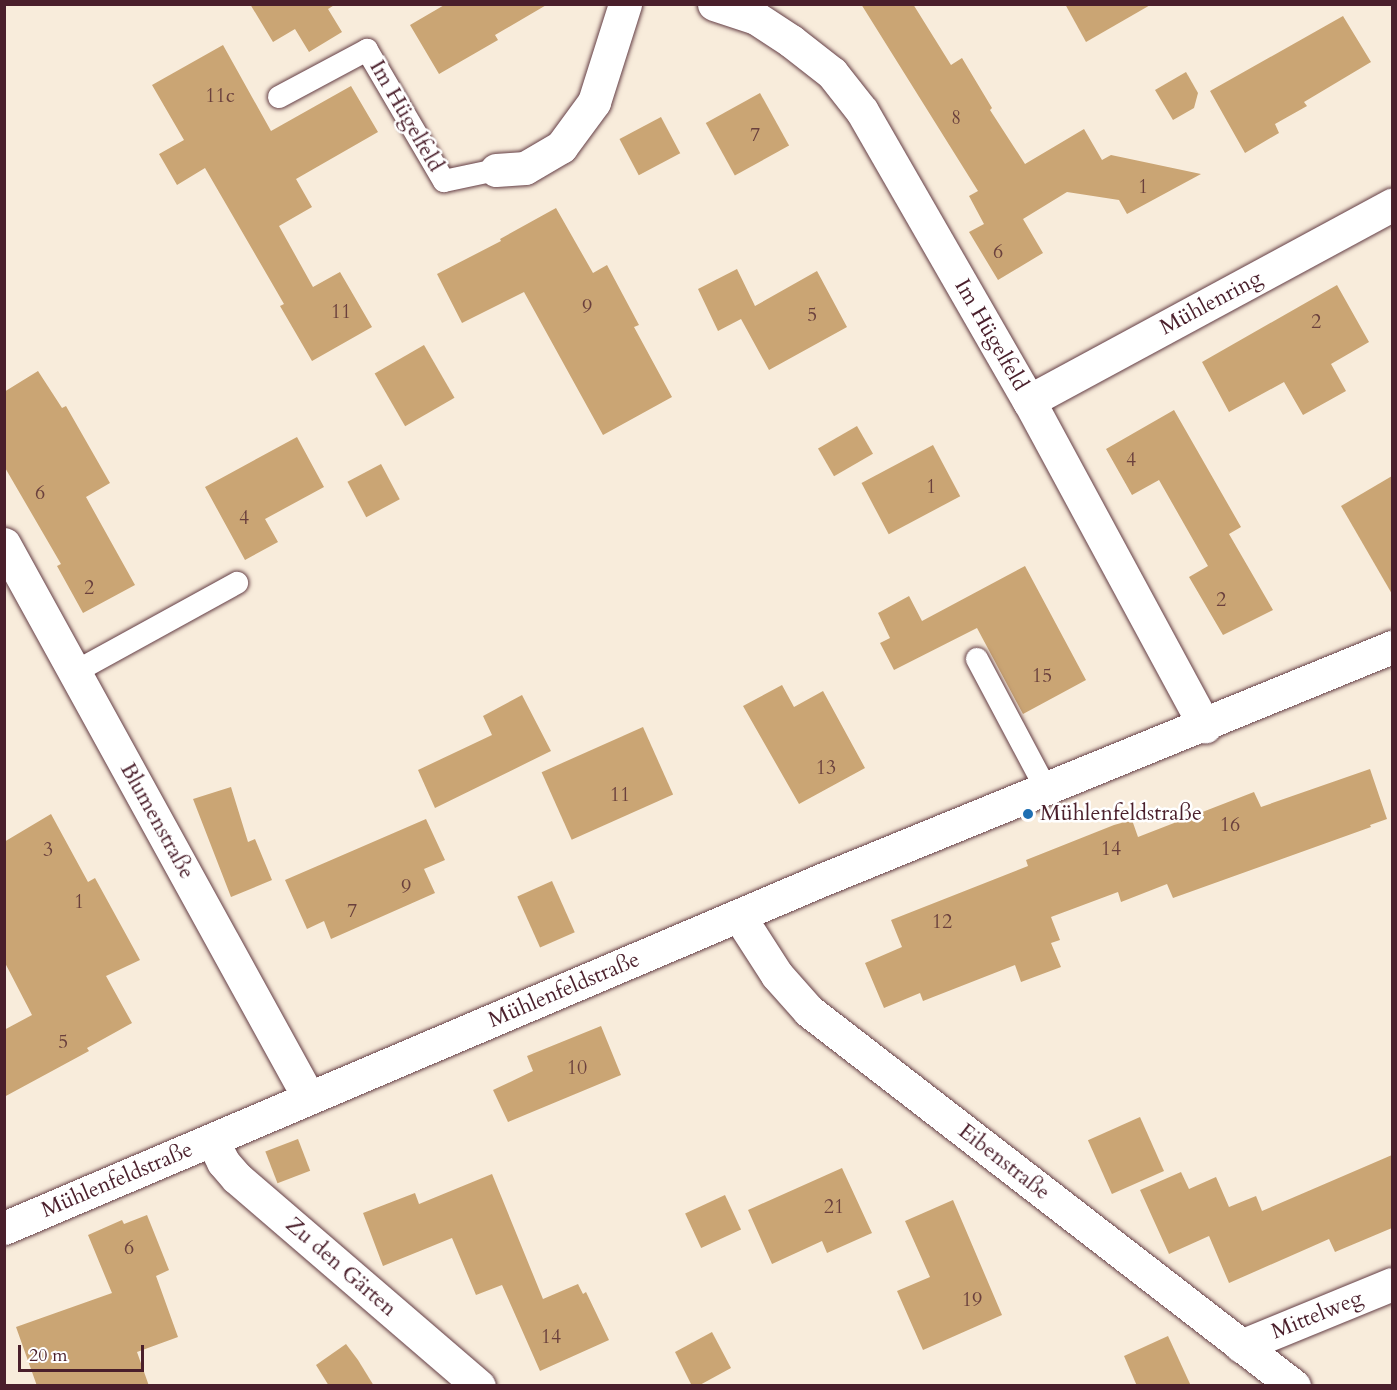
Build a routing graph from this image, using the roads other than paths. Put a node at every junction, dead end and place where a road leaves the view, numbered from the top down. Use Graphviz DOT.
graph roads {
  1 [pos="626,4"];
  2 [pos="714,4"];
  3 [pos="279,97"];
  4 [pos="496,170"];
  5 [pos="1392,205"];
  6 [pos="1029,401"];
  7 [pos="4,544"];
  8 [pos="237,583"];
  9 [pos="1392,647"];
  10 [pos="977,659"];
  11 [pos="75,672"];
  12 [pos="1205,726"];
  13 [pos="1045,787"];
  14 [pos="738,916"];
  15 [pos="309,1098"];
  16 [pos="212,1140"];
  17 [pos="4,1228"];
  18 [pos="1392,1284"];
  19 [pos="1241,1346"];
  20 [pos="480,1386"];
  21 [pos="1294,1386"];
  1 -- 4 [label="street, Im Hügelfeld"];
  2 -- 6 [label="street, Im Hügelfeld"];
  3 -- 4 [label="lane, Im Hügelfeld"];
  5 -- 6 [label="street, Mühlenring"];
  6 -- 12 [label="street, Im Hügelfeld"];
  7 -- 11 [label="street, Blumenstraße"];
  8 -- 11 [label="lane"];
  9 -- 12 [label="street, Mühlenfeldstraße"];
  10 -- 13 [label="lane"];
  11 -- 15 [label="street, Blumenstraße"];
  12 -- 13 [label="street, Mühlenfeldstraße"];
  13 -- 14 [label="street, Mühlenfeldstraße"];
  14 -- 15 [label="street, Mühlenfeldstraße"];
  14 -- 19 [label="street, Eibenstraße"];
  15 -- 16 [label="street, Mühlenfeldstraße"];
  16 -- 17 [label="street, Mühlenfeldstraße"];
  16 -- 20 [label="street, Zu den Gärten"];
  18 -- 19 [label="street, Mittelweg"];
  19 -- 21 [label="street, Eibenstraße"];
}
